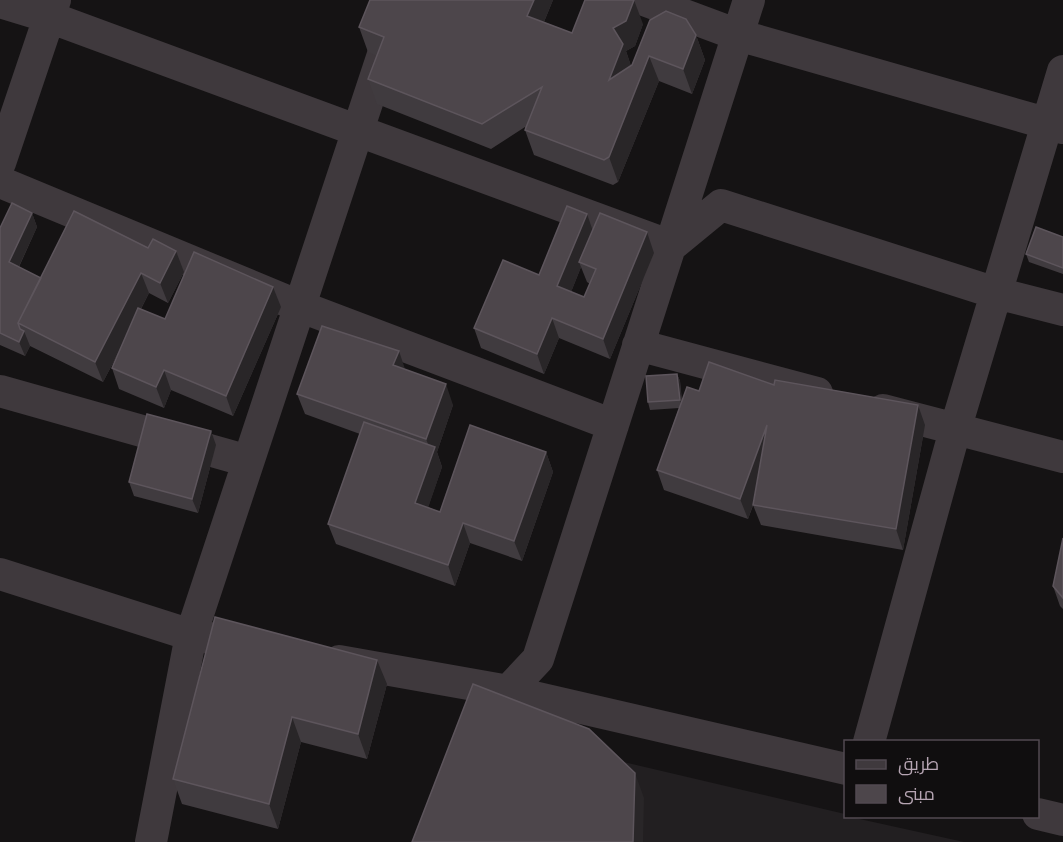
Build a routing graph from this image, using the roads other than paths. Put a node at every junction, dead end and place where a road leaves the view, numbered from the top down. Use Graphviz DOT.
graph roads {
  1 [pos="401,0"];
  2 [pos="644,0"];
  3 [pos="749,0"];
  4 [pos="0,2"];
  5 [pos="52,9"];
  6 [pos="738,35"];
  7 [pos="1063,71"];
  8 [pos="1055,126"];
  9 [pos="357,132"];
  10 [pos="0,163"];
  11 [pos="0,182"];
  12 [pos="671,246"];
  13 [pos="996,293"];
  14 [pos="299,306"];
  15 [pos="1063,310"];
  16 [pos="638,345"];
  17 [pos="0,391"];
  18 [pos="613,425"];
  19 [pos="955,430"];
  20 [pos="1063,457"];
  21 [pos="248,461"];
  22 [pos="0,574"];
  23 [pos="191,635"];
  24 [pos="238,643"];
  25 [pos="309,656"];
  26 [pos="508,691"];
  27 [pos="869,740"];
  28 [pos="844,769"];
  29 [pos="487,772"];
  30 [pos="1039,814"];
  31 [pos="1063,820"];
  32 [pos="152,842"];
  1 -- 9 [label="street"];
  2 -- 6 [label="street"];
  3 -- 6 [label="street"];
  4 -- 5 [label="street"];
  5 -- 9 [label="street"];
  5 -- 10 [label="street"];
  6 -- 8 [label="street"];
  6 -- 12 [label="street"];
  7 -- 8 [label="street"];
  8 -- 13 [label="street"];
  9 -- 12 [label="street"];
  9 -- 14 [label="street"];
  11 -- 14 [label="street"];
  12 -- 13 [label="street"];
  12 -- 16 [label="street"];
  13 -- 15 [label="street"];
  13 -- 19 [label="street"];
  14 -- 18 [label="street"];
  14 -- 21 [label="street"];
  16 -- 18 [label="street"];
  16 -- 19 [label="street"];
  17 -- 21 [label="street"];
  18 -- 26 [label="street"];
  19 -- 20 [label="street"];
  19 -- 27 [label="street"];
  21 -- 23 [label="street"];
  22 -- 23 [label="street"];
  23 -- 24 [label="street"];
  23 -- 32 [label="street"];
  25 -- 26 [label="street"];
  26 -- 28 [label="street"];
  26 -- 29 [label="street"];
  30 -- 31 [label="street"];
}
